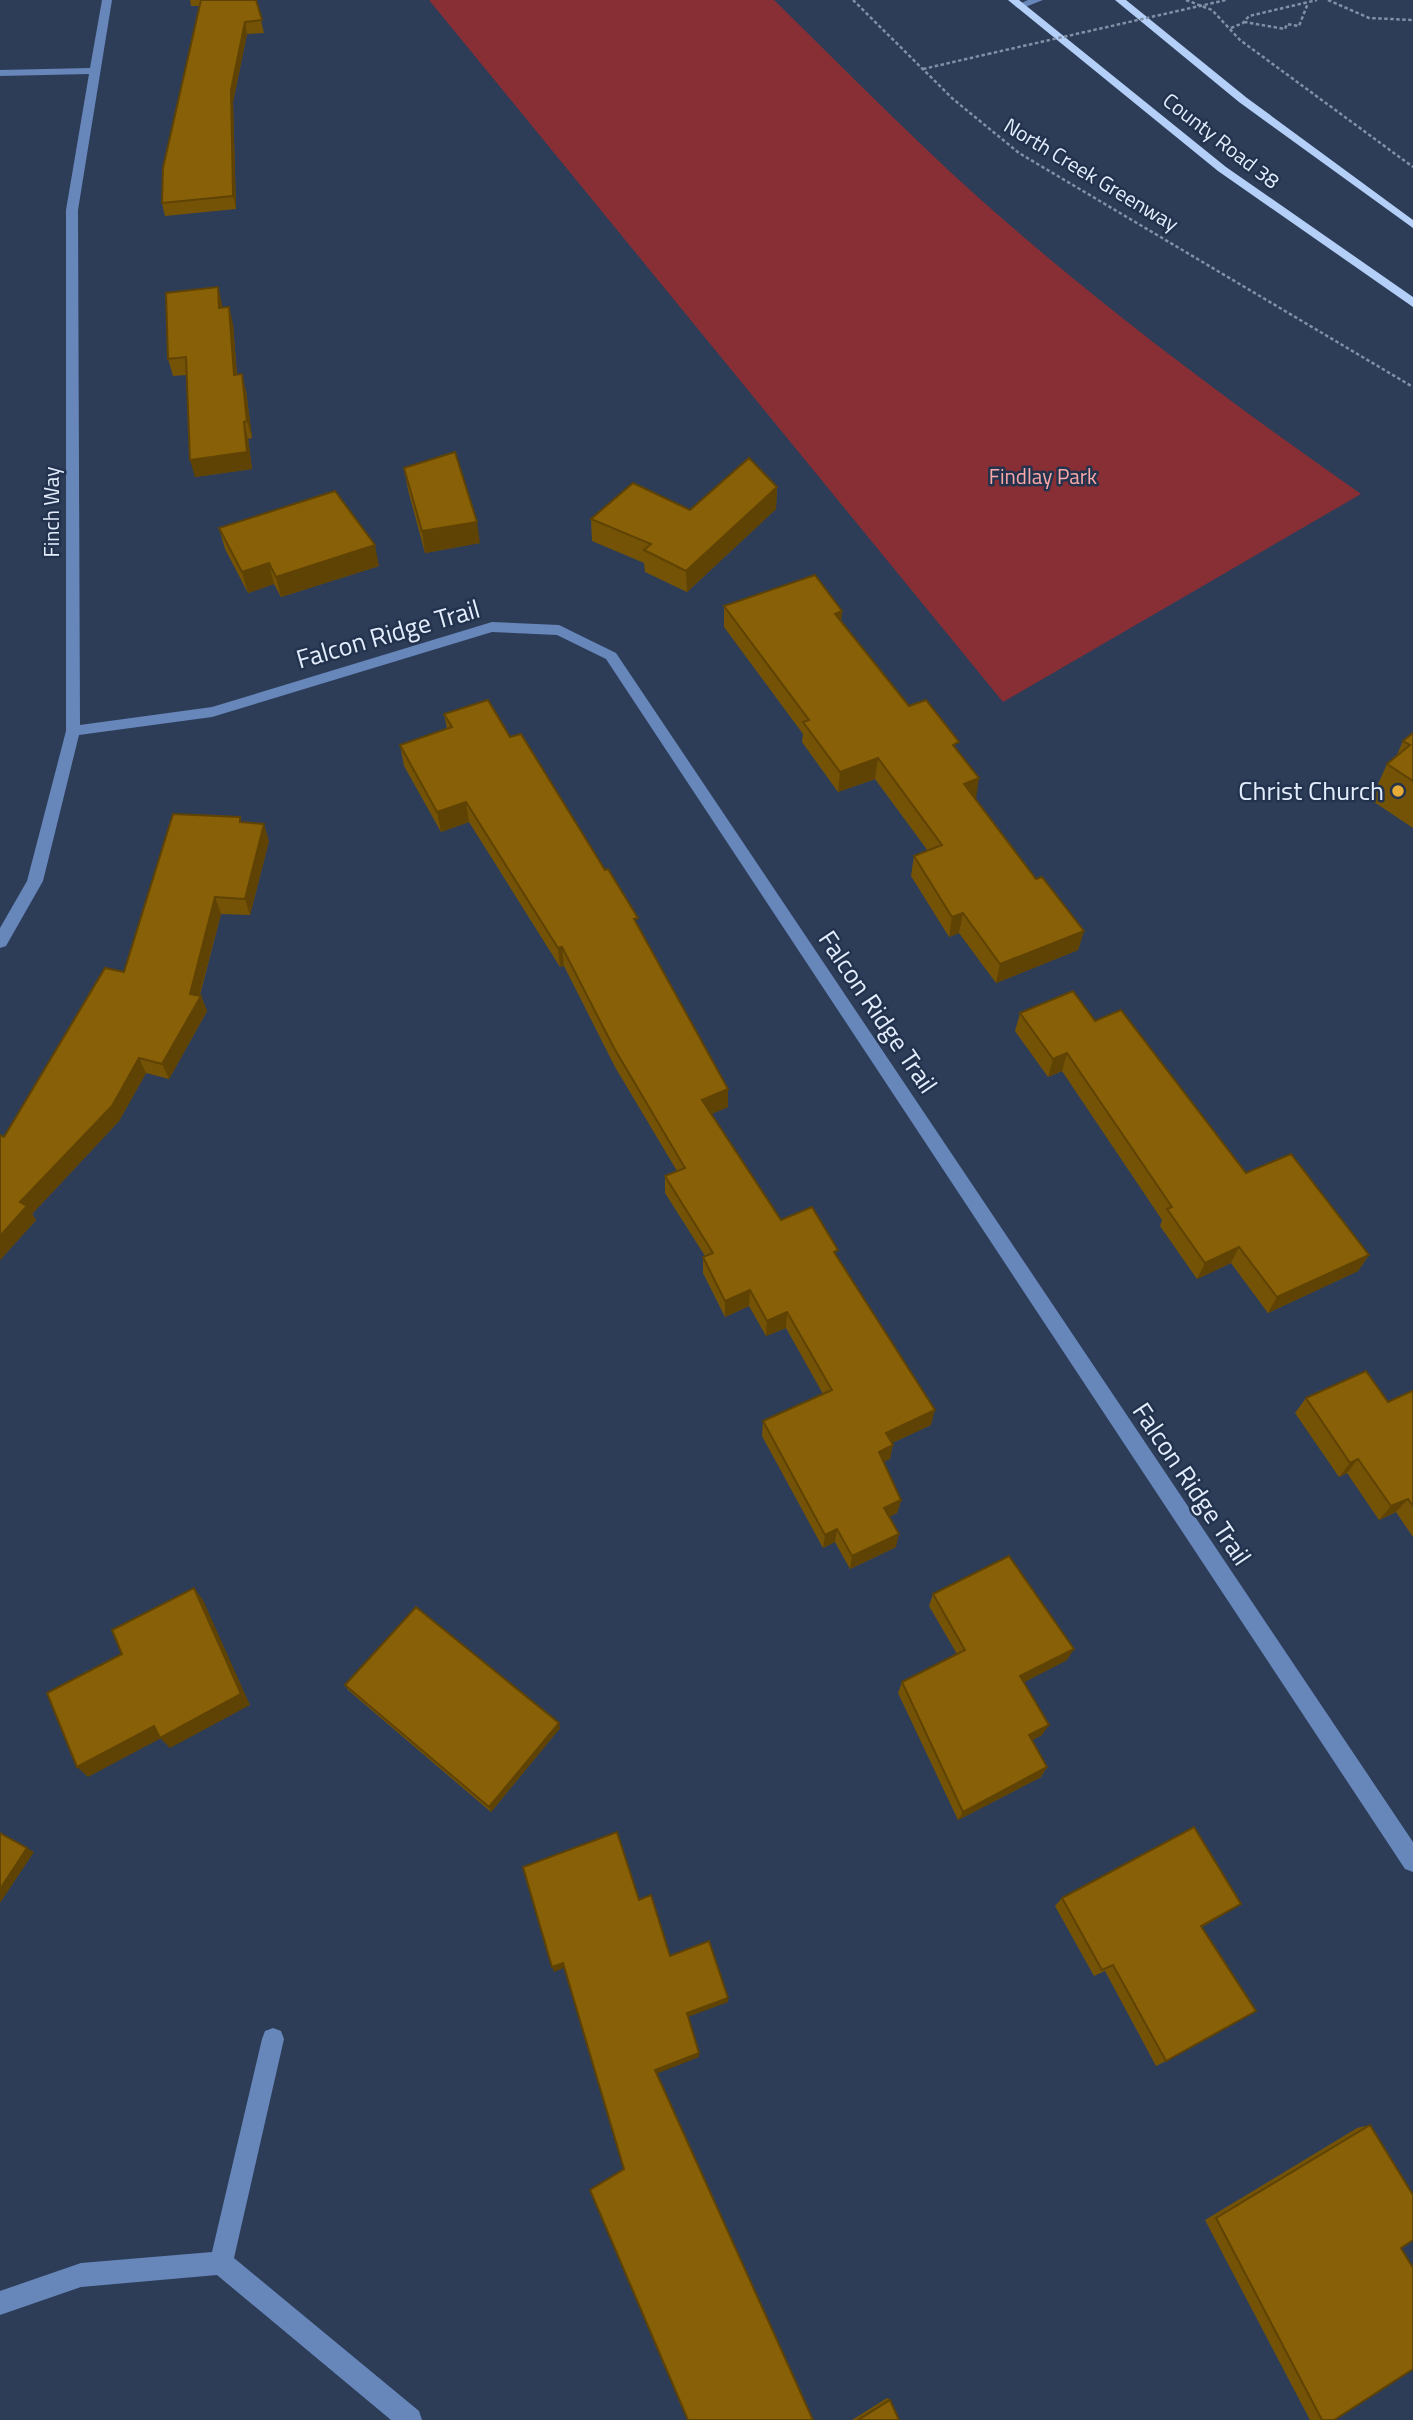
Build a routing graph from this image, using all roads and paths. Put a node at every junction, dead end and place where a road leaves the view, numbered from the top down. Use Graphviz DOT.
graph roads {
  1 [pos="107,0"];
  2 [pos="853,0"];
  3 [pos="1038,0"];
  4 [pos="1120,0"];
  5 [pos="1185,0"];
  6 [pos="1226,0"];
  7 [pos="1317,0"];
  8 [pos="1328,0"];
  9 [pos="1308,2"];
  10 [pos="1016,3"];
  11 [pos="1413,20"];
  12 [pos="1244,22"];
  13 [pos="1231,28"];
  14 [pos="922,69"];
  15 [pos="96,71"];
  16 [pos="0,73"];
  17 [pos="1413,167"];
  18 [pos="1413,225"];
  19 [pos="1413,303"];
  20 [pos="1413,387"];
  21 [pos="73,731"];
  22 [pos="0,942"];
  23 [pos="1413,1861"];
  24 [pos="273,2039"];
  25 [pos="220,2263"];
  26 [pos="0,2303"];
  27 [pos="410,2420"];
  1 -- 15 [label="street, Finch Way"];
  2 -- 14 [label="path, North Creek Greenway"];
  3 -- 10 [label="street"];
  4 -- 18 [label="main road, County Road 38"];
  5 -- 13 [label="path"];
  6 -- 14 [label="path, bridge"];
  7 -- 9 [label="path"];
  8 -- 11 [label="path"];
  9 -- 12 [label="path"];
  9 -- 12 [label="path"];
  10 -- 19 [label="main road, County Road 38"];
  12 -- 13 [label="path"];
  13 -- 17 [label="path"];
  14 -- 20 [label="path, North Creek Greenway"];
  15 -- 16 [label="street"];
  15 -- 21 [label="street, Finch Way"];
  21 -- 22 [label="street, Finch Way"];
  21 -- 23 [label="street, Falcon Ridge Trail"];
  24 -- 25 [label="street"];
  25 -- 26 [label="street"];
  25 -- 27 [label="street"];
}
